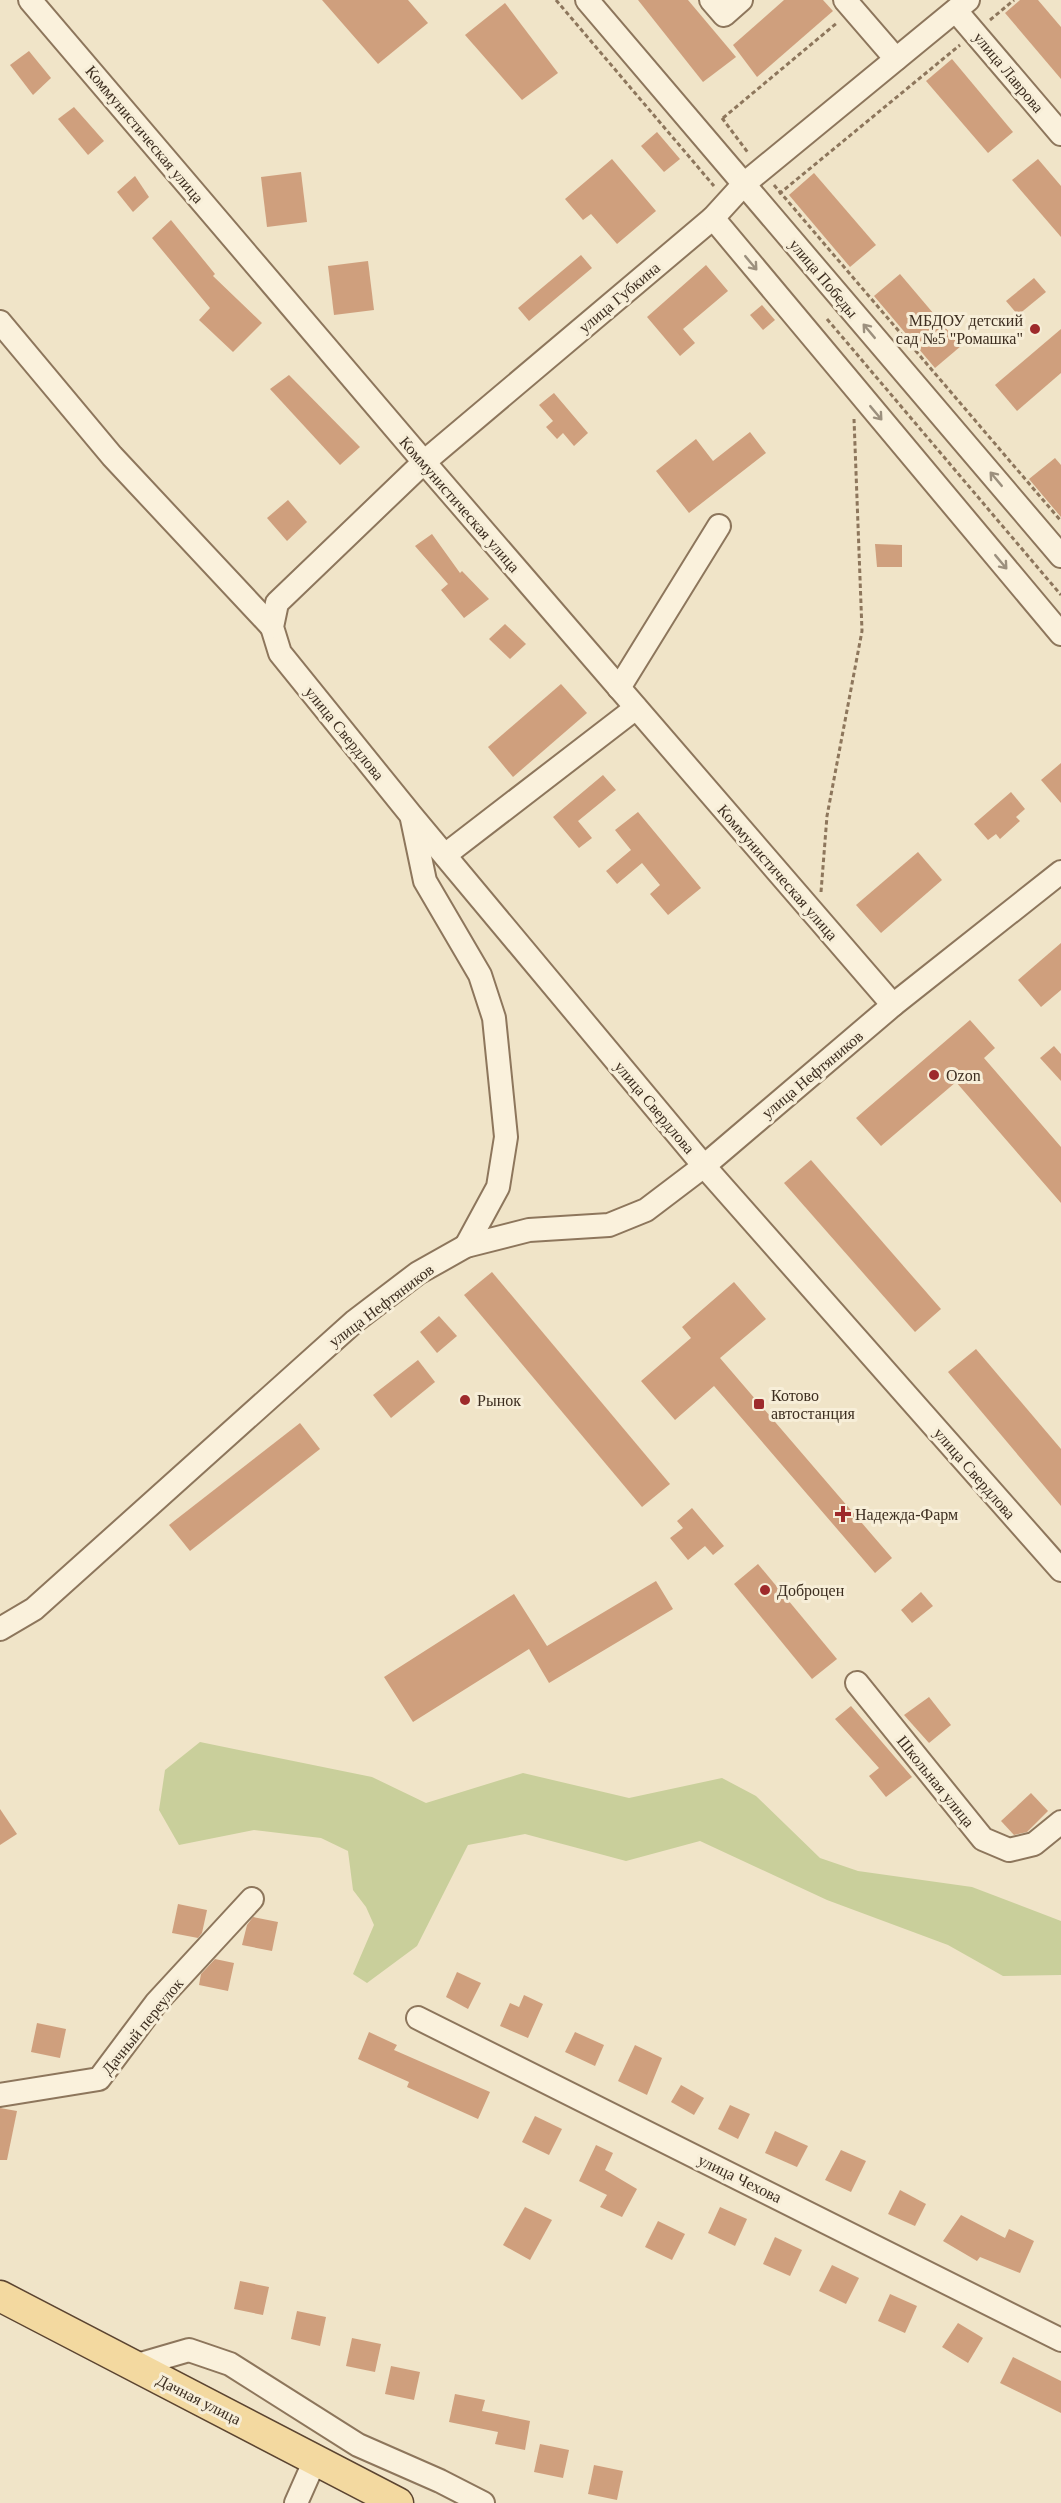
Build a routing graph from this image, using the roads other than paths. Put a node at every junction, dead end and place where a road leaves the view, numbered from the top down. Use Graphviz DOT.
graph roads {
  1 [pos="30,0"];
  2 [pos="587,0"];
  3 [pos="711,0"];
  4 [pos="741,0"];
  5 [pos="961,4"];
  6 [pos="849,5"];
  7 [pos="896,59"];
  8 [pos="1061,134"];
  9 [pos="752,177"];
  10 [pos="713,218"];
  11 [pos="0,322"];
  12 [pos="424,462"];
  13 [pos="719,526"];
  14 [pos="1061,556"];
  15 [pos="272,627"];
  16 [pos="1061,634"];
  17 [pos="619,688"];
  18 [pos="636,708"];
  19 [pos="411,815"];
  20 [pos="445,855"];
  21 [pos="1061,872"];
  22 [pos="893,1005"];
  23 [pos="704,1166"];
  24 [pos="466,1246"];
  25 [pos="1061,1570"];
  26 [pos="0,1629"];
  27 [pos="857,1683"];
  28 [pos="1061,1822"];
  29 [pos="252,1899"];
  30 [pos="418,2018"];
  31 [pos="0,2095"];
  32 [pos="0,2296"];
  33 [pos="1061,2340"];
  34 [pos="134,2366"];
  35 [pos="315,2460"];
  36 [pos="296,2503"];
  37 [pos="398,2503"];
  38 [pos="483,2503"];
  1 -- 12 [label="street, Коммунистическая улица"];
  2 -- 9 [label="street, улица Победы"];
  3 -- 4 [label="street"];
  5 -- 7 [label="street, улица Губкина"];
  5 -- 8 [label="street, улица Лаврова"];
  6 -- 7 [label="street"];
  7 -- 9 [label="street, улица Губкина"];
  9 -- 10 [label="street, улица Губкина"];
  14 -- 9 [label="street, улица Победы, one-way"];
  10 -- 12 [label="street, улица Губкина"];
  10 -- 16 [label="street, one-way"];
  11 -- 15 [label="street, улица Свердлова"];
  12 -- 15 [label="street, улица Губкина"];
  12 -- 17 [label="street, Коммунистическая улица"];
  13 -- 17 [label="street"];
  15 -- 19 [label="street, улица Свердлова"];
  17 -- 18 [label="street, Коммунистическая улица"];
  18 -- 20 [label="street"];
  18 -- 22 [label="street, Коммунистическая улица"];
  19 -- 20 [label="street, улица Свердлова"];
  19 -- 24 [label="street"];
  20 -- 23 [label="street, улица Свердлова"];
  21 -- 22 [label="street, улица Нефтяников"];
  22 -- 23 [label="street, улица Нефтяников"];
  23 -- 24 [label="street, улица Нефтяников"];
  23 -- 25 [label="street, улица Свердлова"];
  24 -- 26 [label="street, улица Нефтяников"];
  27 -- 28 [label="street, Школьная улица"];
  29 -- 31 [label="street, Дачный переулок"];
  30 -- 33 [label="street, улица Чехова"];
  32 -- 34 [label="main road, Дачная улица"];
  34 -- 35 [label="main road, Дачная улица"];
  34 -- 38 [label="street"];
  35 -- 36 [label="street"];
  35 -- 37 [label="main road, Дачная улица"];
}
